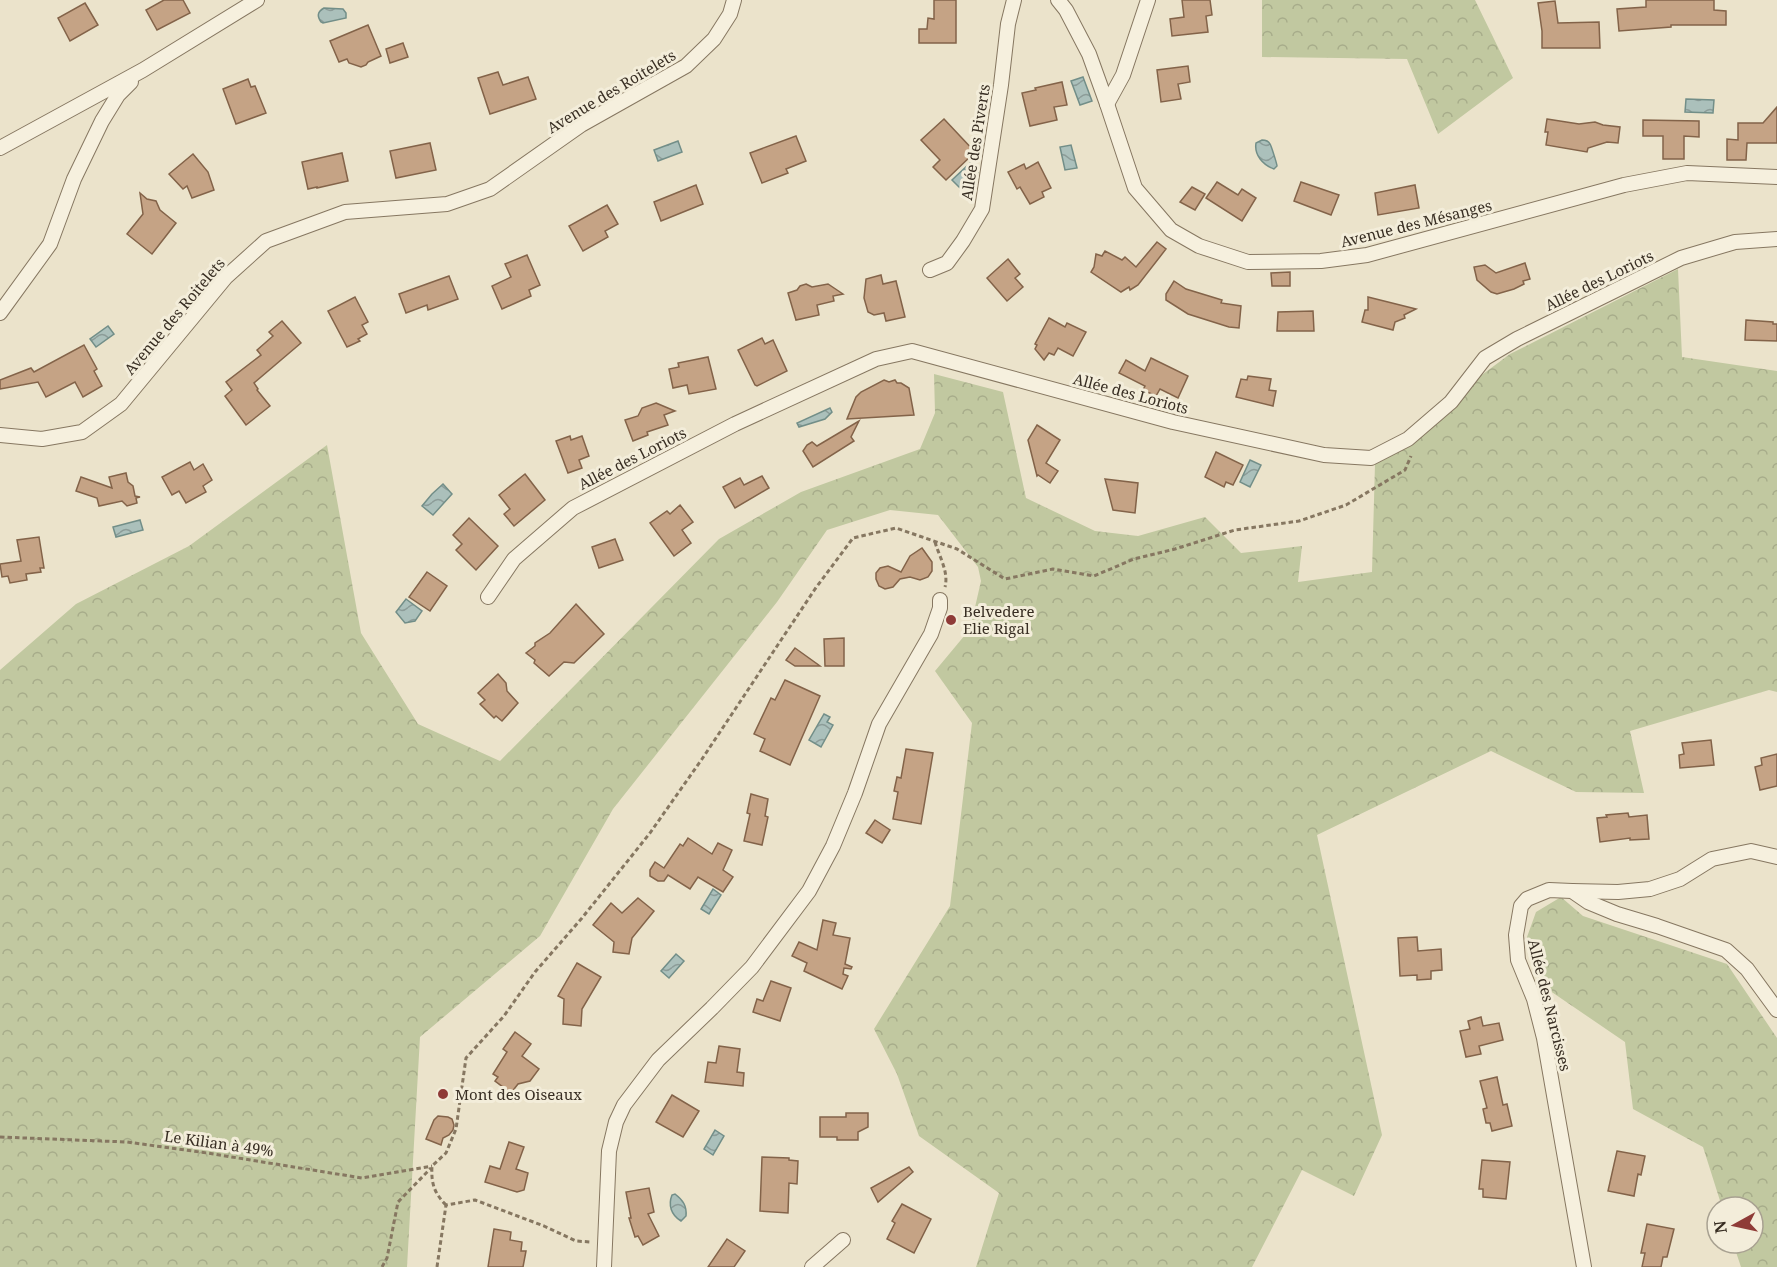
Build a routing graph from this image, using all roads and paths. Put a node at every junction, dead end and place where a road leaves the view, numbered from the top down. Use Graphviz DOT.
graph roads {
  1 [pos="257,0"];
  2 [pos="734,0"];
  3 [pos="1014,0"];
  4 [pos="1058,0"];
  5 [pos="1148,0"];
  6 [pos="143,70"];
  7 [pos="1107,104"];
  8 [pos="0,148"];
  9 [pos="1777,177"];
  10 [pos="1777,239"];
  11 [pos="930,270"];
  12 [pos="0,313"];
  13 [pos="0,435"];
  14 [pos="1413,452"];
  15 [pos="934,541"];
  16 [pos="488,597"];
  17 [pos="940,600"];
  18 [pos="1777,857"];
  19 [pos="1572,891"];
  20 [pos="1777,1010"];
  21 [pos="0,1137"];
  22 [pos="432,1166"];
  23 [pos="446,1205"];
  24 [pos="843,1240"];
  25 [pos="604,1242"];
  26 [pos="382,1267"];
  27 [pos="437,1267"];
  28 [pos="604,1267"];
  29 [pos="812,1267"];
  30 [pos="1584,1267"];
  1 -- 6 [label="street"];
  2 -- 13 [label="street, Avenue des Roitelets"];
  3 -- 11 [label="street, Allée des Piverts"];
  4 -- 7 [label="street"];
  5 -- 7 [label="street"];
  6 -- 8 [label="street"];
  6 -- 12 [label="street"];
  7 -- 9 [label="street, Avenue des Mésanges"];
  10 -- 16 [label="street, Allée des Loriots"];
  14 -- 15 [label="path"];
  15 -- 17 [label="path"];
  15 -- 22 [label="path"];
  17 -- 25 [label="street"];
  18 -- 19 [label="street"];
  19 -- 20 [label="street"];
  19 -- 30 [label="street, Allée des Narcisses"];
  21 -- 22 [label="path, Le Kilian à 49%"];
  22 -- 23 [label="path"];
  22 -- 26 [label="path"];
  23 -- 25 [label="path"];
  23 -- 27 [label="path"];
  24 -- 29 [label="street"];
  25 -- 28 [label="street"];
}
